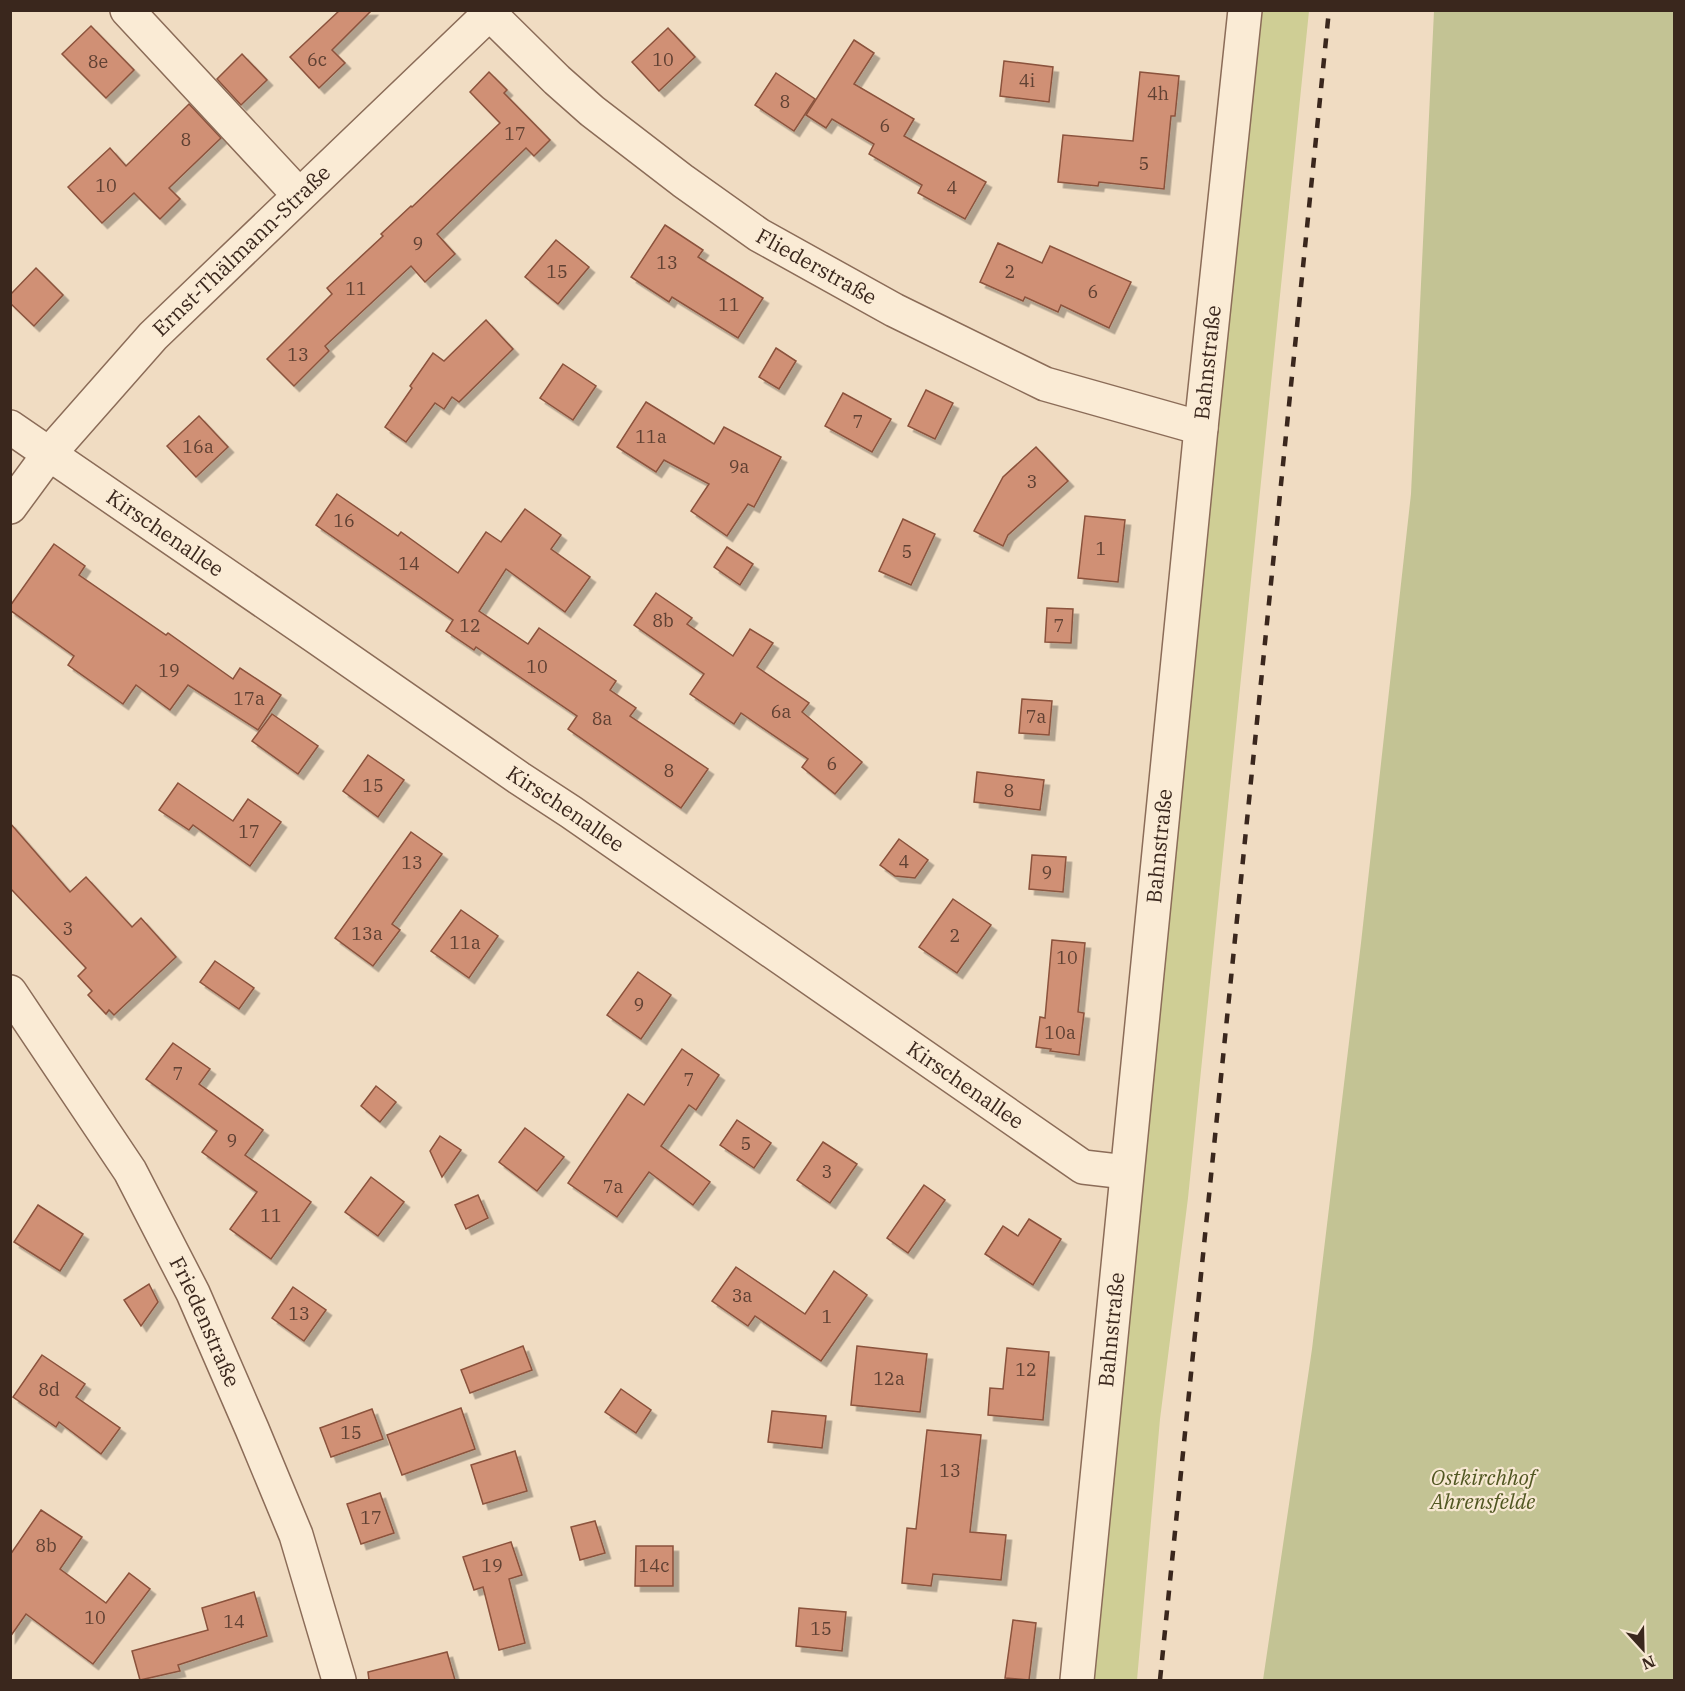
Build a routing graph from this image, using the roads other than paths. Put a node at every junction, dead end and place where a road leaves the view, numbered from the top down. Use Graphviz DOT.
graph roads {
  1 [pos="127,10"];
  2 [pos="1245,10"];
  3 [pos="489,12"];
  4 [pos="299,195"];
  5 [pos="10,428"];
  6 [pos="1201,428"];
  7 [pos="49,454"];
  8 [pos="10,507"];
  9 [pos="10,992"];
  10 [pos="1126,1172"];
  11 [pos="339,1680"];
  12 [pos="1077,1680"];
  1 -- 4 [label="street"];
  2 -- 6 [label="street, Bahnstraße"];
  3 -- 4 [label="street, Ernst-Thälmann-Straße"];
  3 -- 6 [label="street, Fliederstraße"];
  4 -- 7 [label="street, Ernst-Thälmann-Straße"];
  5 -- 7 [label="street, Kirschenallee"];
  6 -- 10 [label="street, Bahnstraße"];
  7 -- 8 [label="street, Ernst-Thälmann-Straße"];
  7 -- 10 [label="street, Kirschenallee"];
  9 -- 11 [label="street, Friedenstraße"];
  10 -- 12 [label="street, Bahnstraße"];
}
